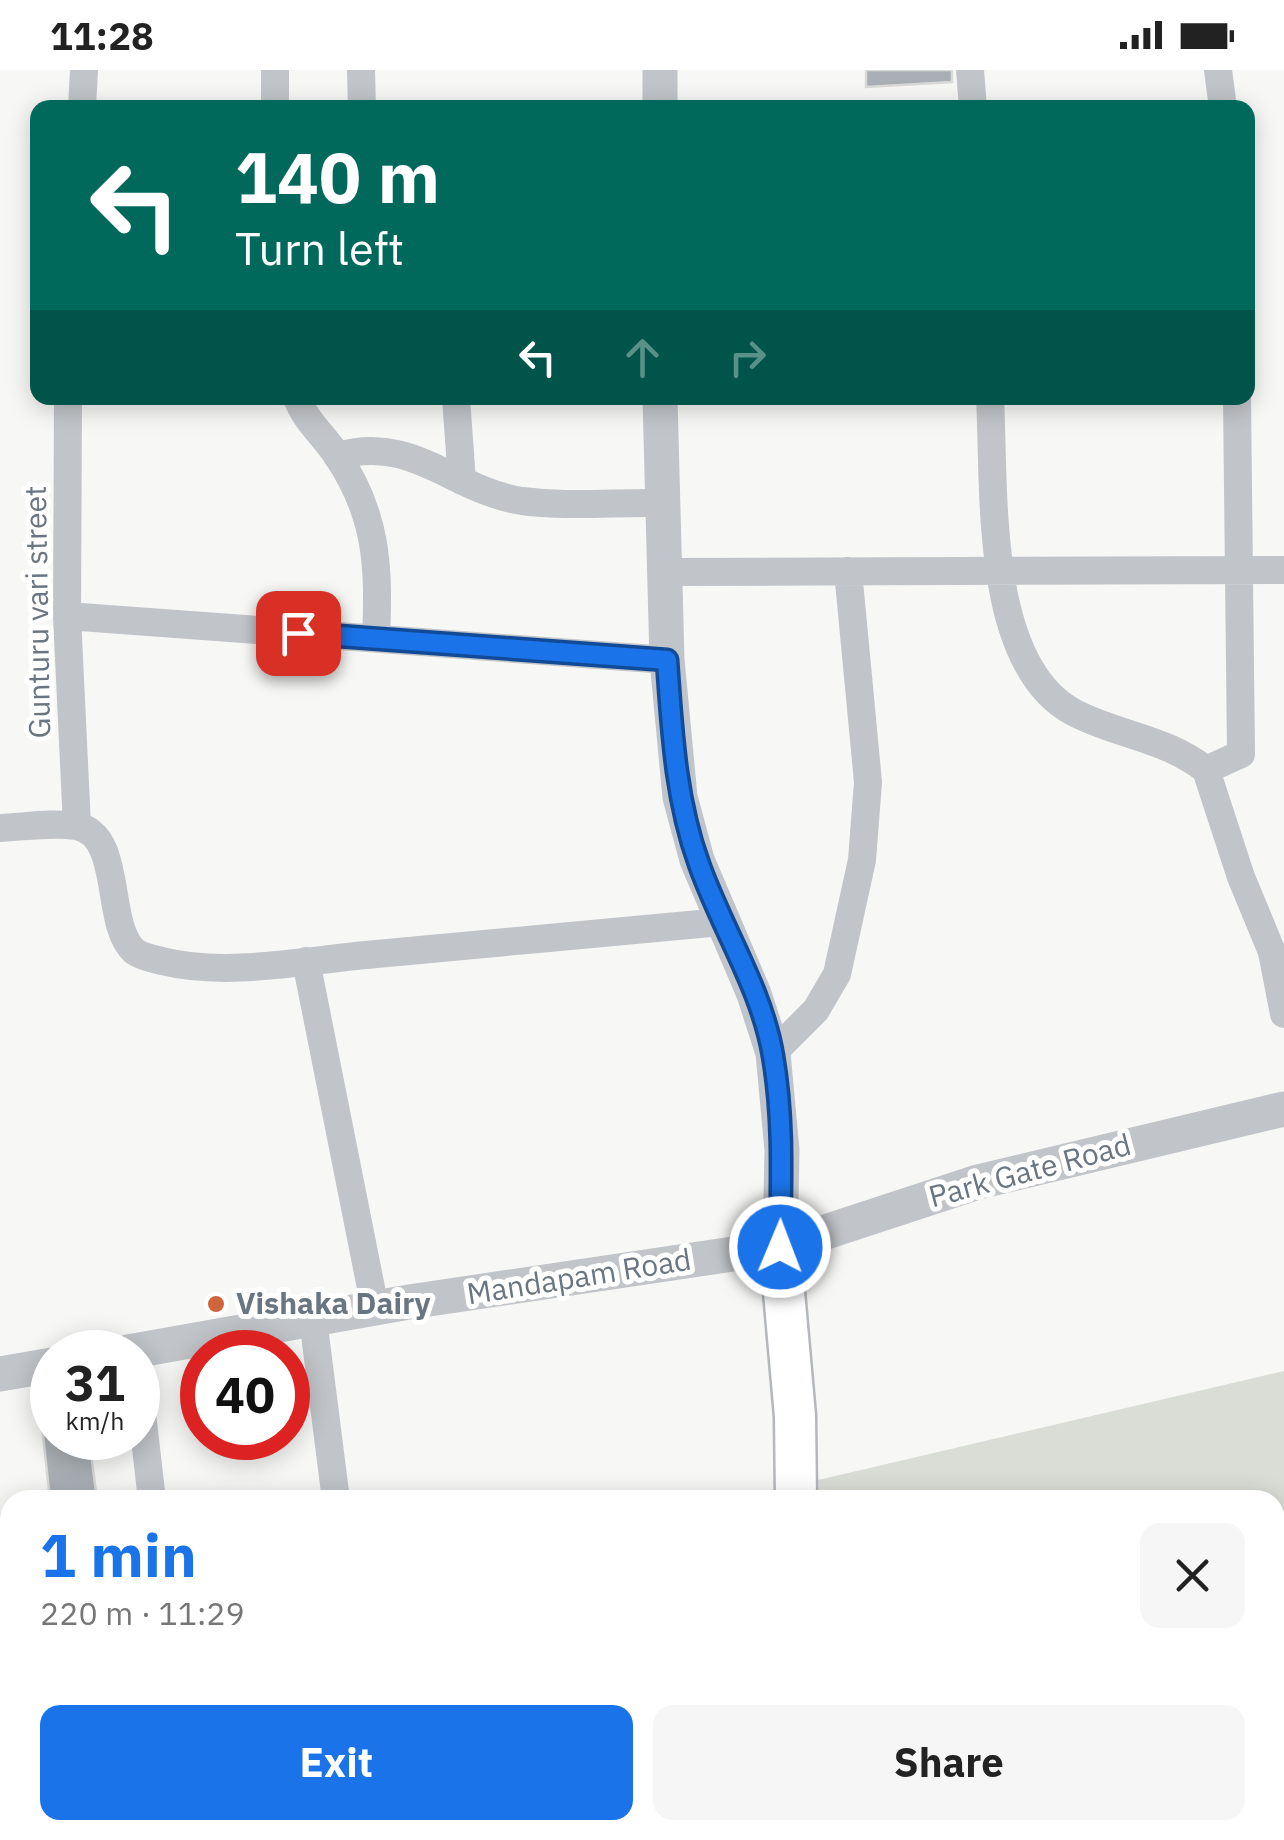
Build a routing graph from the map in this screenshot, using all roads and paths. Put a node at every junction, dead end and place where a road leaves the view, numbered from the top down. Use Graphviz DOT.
graph roads {
  1 [pos="84,70"];
  2 [pos="275,70"];
  3 [pos="362,70"];
  4 [pos="660,70"];
  5 [pos="970,70"];
  6 [pos="1218,70"];
  7 [pos="82,100"];
  8 [pos="275,100"];
  9 [pos="362,100"];
  10 [pos="660,100"];
  11 [pos="972,100"];
  12 [pos="1223,100"];
  13 [pos="68,405"];
  14 [pos="302,405"];
  15 [pos="457,405"];
  16 [pos="660,405"];
  17 [pos="990,405"];
  18 [pos="1237,405"];
  19 [pos="337,456"];
  20 [pos="462,480"];
  21 [pos="663,503"];
  22 [pos="1240,570"];
  23 [pos="1284,570"];
  24 [pos="848,571"];
  25 [pos="1000,571"];
  26 [pos="665,572"];
  27 [pos="67,616"];
  28 [pos="376,638"];
  29 [pos="667,660"];
  30 [pos="1206,770"];
  31 [pos="78,826"];
  32 [pos="0,828"];
  33 [pos="722,922"];
  34 [pos="306,960"];
  35 [pos="1284,1014"];
  36 [pos="773,1053"];
  37 [pos="1284,1109"];
  38 [pos="780,1247"];
  39 [pos="375,1308"];
  40 [pos="313,1320"];
  41 [pos="160,1347"];
  42 [pos="30,1369"];
  43 [pos="0,1374"];
  44 [pos="147,1460"];
  45 [pos="151,1490"];
  46 [pos="335,1490"];
  47 [pos="796,1490"];
  1 -- 7 [label="street"];
  2 -- 8 [label="street"];
  3 -- 9 [label="street"];
  4 -- 10 [label="street"];
  5 -- 11 [label="street"];
  6 -- 12 [label="street"];
  13 -- 27 [label="street, Gunturu vari street"];
  14 -- 19 [label="street"];
  15 -- 20 [label="street"];
  16 -- 21 [label="street"];
  17 -- 25 [label="street"];
  18 -- 22 [label="street"];
  19 -- 20 [label="street"];
  19 -- 28 [label="street"];
  20 -- 21 [label="street"];
  21 -- 26 [label="street"];
  22 -- 23 [label="street"];
  22 -- 25 [label="street"];
  22 -- 30 [label="street"];
  24 -- 25 [label="street"];
  24 -- 26 [label="street"];
  24 -- 36 [label="street"];
  25 -- 30 [label="street"];
  26 -- 29 [label="street"];
  27 -- 28 [label="street"];
  27 -- 31 [label="street, Gunturu vari street"];
  28 -- 29 [label="street"];
  29 -- 33 [label="street"];
  30 -- 35 [label="street"];
  31 -- 32 [label="street"];
  31 -- 34 [label="street"];
  33 -- 34 [label="street"];
  33 -- 36 [label="street"];
  34 -- 39 [label="street"];
  36 -- 38 [label="street"];
  37 -- 38 [label="street, Park Gate Road"];
  38 -- 39 [label="street, Mandapam Road"];
  38 -- 47 [label="main road"];
  39 -- 40 [label="street, Mandapam Road"];
  40 -- 41 [label="street, Mandapam Road"];
  40 -- 46 [label="street"];
  42 -- 43 [label="street"];
  44 -- 45 [label="street"];
}
